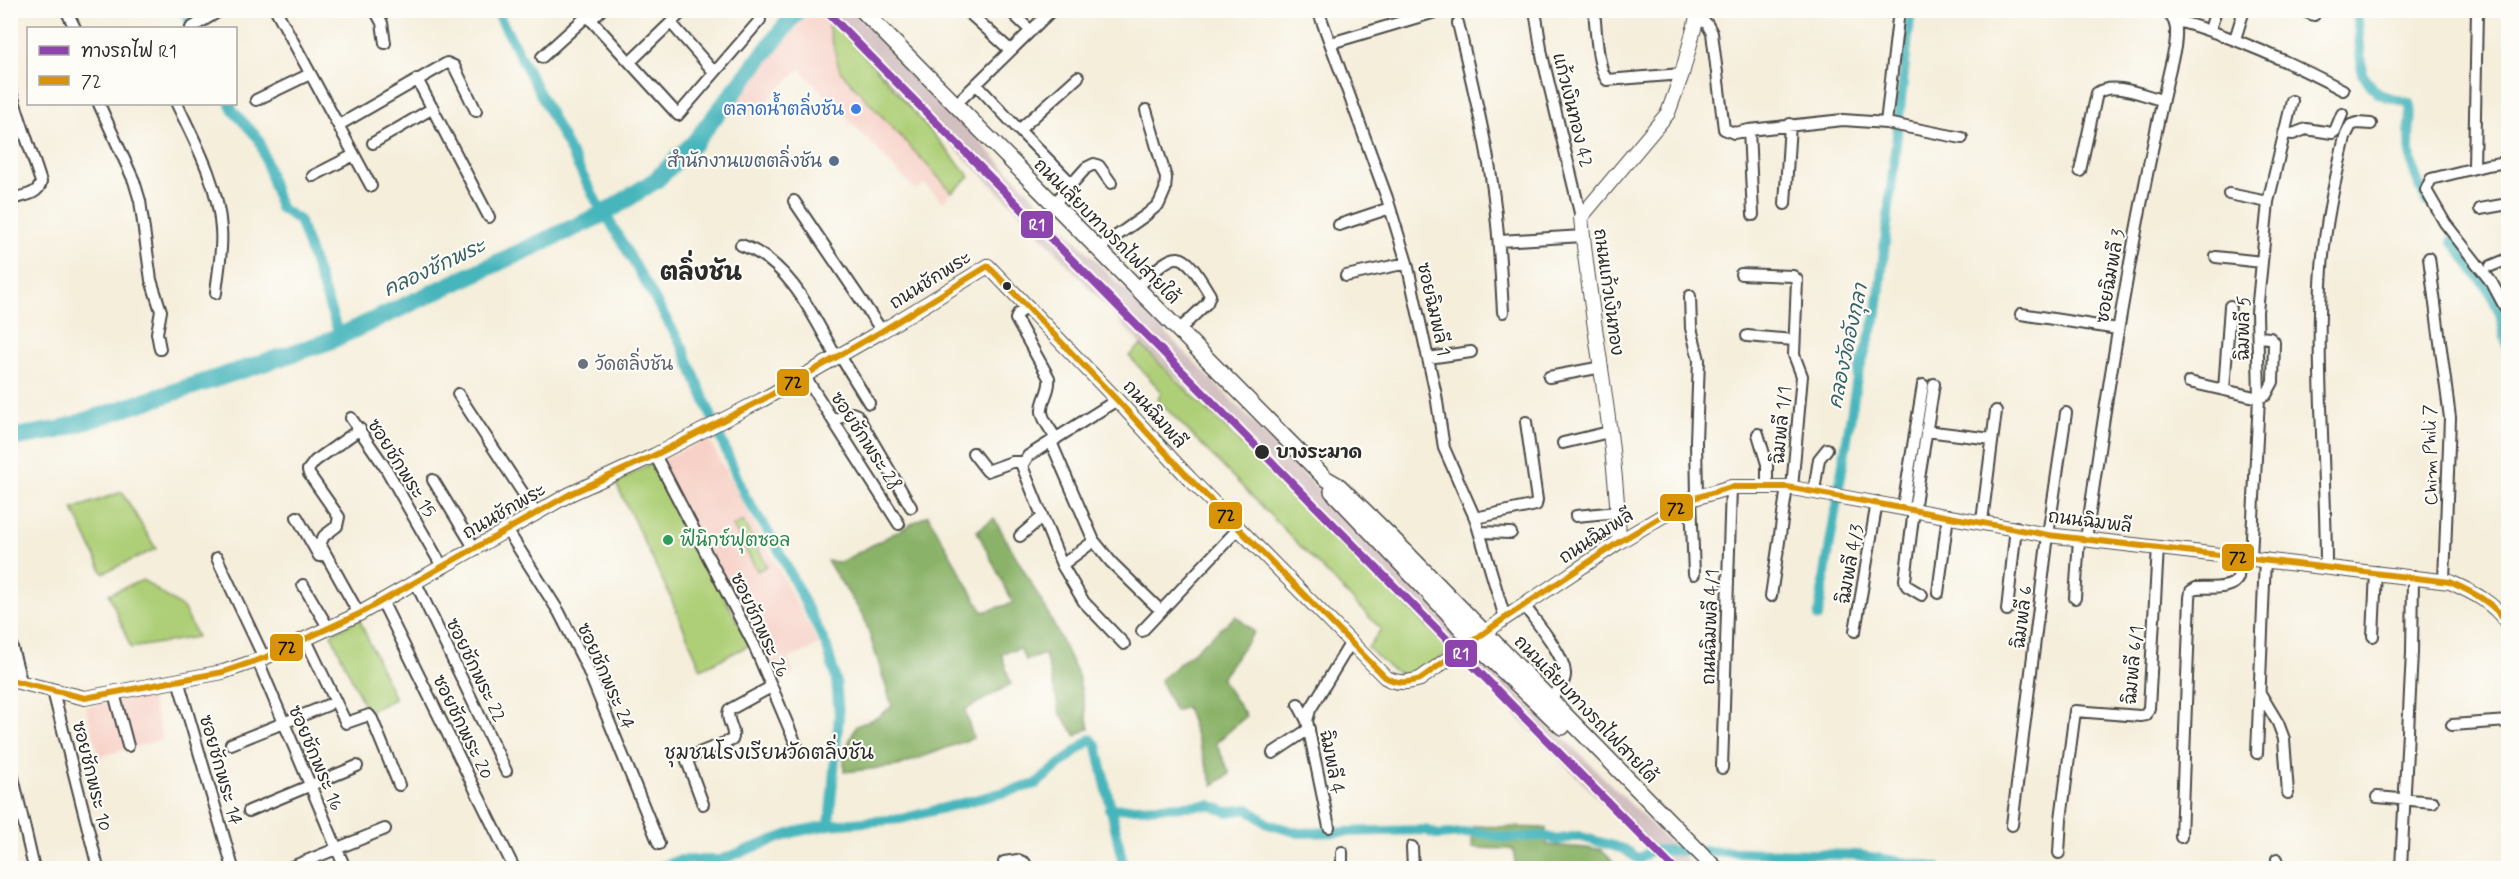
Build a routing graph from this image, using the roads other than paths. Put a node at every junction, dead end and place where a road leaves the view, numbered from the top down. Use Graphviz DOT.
graph roads {
  1 [pos="66,10"];
  2 [pos="221,10"];
  3 [pos="276,10"];
  4 [pos="375,10"];
  5 [pos="601,10"];
  6 [pos="684,10"];
  7 [pos="862,10"];
  8 [pos="966,10"];
  9 [pos="1009,10"];
  10 [pos="1052,10"];
  11 [pos="1318,10"];
  12 [pos="1442,10"];
  13 [pos="1535,10"];
  14 [pos="1594,10"];
  15 [pos="1899,10"];
  16 [pos="2165,10"];
  17 [pos="2216,10"];
  18 [pos="2244,10"];
  19 [pos="2301,10"];
  20 [pos="2477,10"];
  21 [pos="1698,14"];
  22 [pos="2314,15"];
  23 [pos="587,16"];
  24 [pos="760,20"];
  25 [pos="2174,20"];
  26 [pos="671,23"];
  27 [pos="1458,23"];
  28 [pos="194,26"];
  29 [pos="74,27"];
  30 [pos="2210,30"];
  31 [pos="1031,31"];
  32 [pos="2235,39"];
  33 [pos="385,43"];
  34 [pos="1331,43"];
  35 [pos="1010,50"];
  36 [pos="542,57"];
  37 [pos="630,62"];
  38 [pos="714,72"];
  39 [pos="310,74"];
  40 [pos="1682,74"];
  41 [pos="1078,77"];
  42 [pos="417,80"];
  43 [pos="976,84"];
  44 [pos="10,89"];
  45 [pos="2343,90"];
  46 [pos="256,100"];
  47 [pos="2162,100"];
  48 [pos="2292,101"];
  49 [pos="954,103"];
  50 [pos="99,105"];
  51 [pos="177,105"];
  52 [pos="432,108"];
  53 [pos="1146,110"];
  54 [pos="476,111"];
  55 [pos="2342,114"];
  56 [pos="1790,124"];
  57 [pos="1893,124"];
  58 [pos="2371,124"];
  59 [pos="339,125"];
  60 [pos="1019,130"];
  61 [pos="1749,130"];
  62 [pos="2284,133"];
  63 [pos="1962,138"];
  64 [pos="373,143"];
  65 [pos="354,155"];
  66 [pos="2508,162"];
  67 [pos="2474,168"];
  68 [pos="2080,171"];
  69 [pos="313,176"];
  70 [pos="1111,183"];
  71 [pos="1072,184"];
  72 [pos="371,186"];
  73 [pos="2229,194"];
  74 [pos="10,199"];
  75 [pos="795,201"];
  76 [pos="2268,202"];
  77 [pos="1785,204"];
  78 [pos="2508,204"];
  79 [pos="1053,205"];
  80 [pos="1390,208"];
  81 [pos="2480,209"];
  82 [pos="1753,215"];
  83 [pos="489,217"];
  84 [pos="1581,217"];
  85 [pos="1339,225"];
  86 [pos="1583,236"];
  87 [pos="1499,241"];
  88 [pos="741,245"];
  89 [pos="1098,249"];
  90 [pos="2216,257"];
  91 [pos="2429,258"];
  92 [pos="2508,259"];
  93 [pos="2262,262"];
  94 [pos="1407,263"];
  95 [pos="988,266"];
  96 [pos="2491,266"];
  97 [pos="1741,274"];
  98 [pos="1346,276"];
  99 [pos="1138,286"];
  100 [pos="216,293"];
  101 [pos="1690,296"];
  102 [pos="1028,306"];
  103 [pos="2230,306"];
  104 [pos="1503,312"];
  105 [pos="2508,313"];
  106 [pos="2021,314"];
  107 [pos="2118,329"];
  108 [pos="1179,330"];
  109 [pos="882,331"];
  110 [pos="1747,336"];
  111 [pos="2258,337"];
  112 [pos="1794,340"];
  113 [pos="160,349"];
  114 [pos="1471,352"];
  115 [pos="837,355"];
  116 [pos="1428,358"];
  117 [pos="1602,367"];
  118 [pos="804,375"];
  119 [pos="1549,376"];
  120 [pos="2188,382"];
  121 [pos="2224,390"];
  122 [pos="458,394"];
  123 [pos="2259,398"];
  124 [pos="1117,400"];
  125 [pos="869,403"];
  126 [pos="1996,411"];
  127 [pos="2066,413"];
  128 [pos="351,418"];
  129 [pos="833,420"];
  130 [pos="1526,422"];
  131 [pos="360,429"];
  132 [pos="1926,431"];
  133 [pos="1609,432"];
  134 [pos="1758,434"];
  135 [pos="1992,439"];
  136 [pos="1054,440"];
  137 [pos="1563,442"];
  138 [pos="1827,449"];
  139 [pos="973,453"];
  140 [pos="654,455"];
  141 [pos="1026,459"];
  142 [pos="433,480"];
  143 [pos="1767,486"];
  144 [pos="1731,487"];
  145 [pos="1790,487"];
  146 [pos="1814,491"];
  147 [pos="1694,497"];
  148 [pos="1877,502"];
  149 [pos="911,507"];
  150 [pos="1908,509"];
  151 [pos="1618,512"];
  152 [pos="536,513"];
  153 [pos="1948,515"];
  154 [pos="1576,516"];
  155 [pos="297,517"];
  156 [pos="1041,518"];
  157 [pos="1475,518"];
  158 [pos="1982,521"];
  159 [pos="899,524"];
  160 [pos="2016,527"];
  161 [pos="1238,529"];
  162 [pos="507,530"];
  163 [pos="1480,532"];
  164 [pos="1511,533"];
  165 [pos="2048,535"];
  166 [pos="1020,536"];
  167 [pos="2083,539"];
  168 [pos="1094,541"];
  169 [pos="1619,542"];
  170 [pos="2158,547"];
  171 [pos="475,549"];
  172 [pos="217,558"];
  173 [pos="2251,558"];
  174 [pos="1062,565"];
  175 [pos="2326,567"];
  176 [pos="443,568"];
  177 [pos="2376,572"];
  178 [pos="1694,574"];
  179 [pos="2413,576"];
  180 [pos="2444,581"];
  181 [pos="416,583"];
  182 [pos="303,585"];
  183 [pos="1938,593"];
  184 [pos="1922,595"];
  185 [pos="1770,596"];
  186 [pos="2075,598"];
  187 [pos="382,601"];
  188 [pos="1524,605"];
  189 [pos="1156,606"];
  190 [pos="2007,610"];
  191 [pos="356,615"];
  192 [pos="1505,618"];
  193 [pos="2508,624"];
  194 [pos="329,629"];
  195 [pos="1142,631"];
  196 [pos="1855,631"];
  197 [pos="1479,636"];
  198 [pos="2373,636"];
  199 [pos="10,640"];
  200 [pos="306,640"];
  201 [pos="1351,642"];
  202 [pos="1124,644"];
  203 [pos="261,659"];
  204 [pos="178,680"];
  205 [pos="16,681"];
  206 [pos="771,687"];
  207 [pos="53,691"];
  208 [pos="114,693"];
  209 [pos="2259,693"];
  210 [pos="1550,701"];
  211 [pos="1298,704"];
  212 [pos="328,705"];
  213 [pos="2508,721"];
  214 [pos="284,724"];
  215 [pos="1308,725"];
  216 [pos="2452,725"];
  217 [pos="231,744"];
  218 [pos="128,746"];
  219 [pos="798,748"];
  220 [pos="1273,753"];
  221 [pos="2257,753"];
  222 [pos="10,764"];
  223 [pos="357,766"];
  224 [pos="1722,768"];
  225 [pos="506,771"];
  226 [pos="399,785"];
  227 [pos="309,786"];
  228 [pos="2288,792"];
  229 [pos="2377,797"];
  230 [pos="2404,801"];
  231 [pos="2433,802"];
  232 [pos="703,804"];
  233 [pos="249,811"];
  234 [pos="2012,825"];
  235 [pos="1329,827"];
  236 [pos="385,829"];
  237 [pos="2181,837"];
  238 [pos="659,844"];
  239 [pos="1413,847"];
  240 [pos="1690,848"];
  241 [pos="337,849"];
  242 [pos="1342,852"];
  243 [pos="2059,853"];
  244 [pos="1004,862"];
  245 [pos="1707,865"];
  246 [pos="34,868"];
  247 [pos="98,868"];
  248 [pos="233,868"];
  249 [pos="289,868"];
  250 [pos="345,868"];
  251 [pos="514,868"];
  252 [pos="1027,868"];
  253 [pos="1342,868"];
  254 [pos="1413,868"];
  255 [pos="2401,868"];
  1 -- 29 [label="street"];
  2 -- 28 [label="street"];
  3 -- 39 [label="street"];
  4 -- 33 [label="street"];
  5 -- 23 [label="street"];
  6 -- 26 [label="street"];
  7 -- 49 [label="main road, ถนนเลียบทางรถไฟสายใต้"];
  8 -- 35 [label="street"];
  9 -- 31 [label="street"];
  10 -- 31 [label="street"];
  11 -- 34 [label="street, ซอยฉิมพลี 1"];
  12 -- 34 [label="street"];
  13 -- 84 [label="street, แก้วเงินทอง 42"];
  14 -- 40 [label="street"];
  15 -- 57 [label="street"];
  16 -- 25 [label="street"];
  17 -- 30 [label="street"];
  18 -- 32 [label="street"];
  19 -- 22 [label="street"];
  20 -- 67 [label="street"];
  21 -- 40 [label="street, ถนนแก้วเงินทอง"];
  21 -- 61 [label="street"];
  23 -- 36 [label="street"];
  23 -- 37 [label="street"];
  24 -- 38 [label="street"];
  25 -- 30 [label="street"];
  25 -- 47 [label="street, ซอยฉิมพลี 3"];
  26 -- 37 [label="street"];
  26 -- 38 [label="street"];
  27 -- 87 [label="street"];
  30 -- 32 [label="street"];
  31 -- 35 [label="street"];
  32 -- 45 [label="street"];
  34 -- 80 [label="street, ซอยฉิมพลี 1"];
  35 -- 43 [label="street"];
  37 -- 38 [label="street"];
  39 -- 46 [label="street"];
  39 -- 59 [label="street"];
  40 -- 84 [label="street, ถนนแก้วเงินทอง"];
  41 -- 60 [label="street"];
  42 -- 52 [label="street"];
  42 -- 54 [label="street"];
  42 -- 59 [label="street"];
  43 -- 49 [label="street"];
  43 -- 60 [label="street"];
  44 -- 74 [label="street"];
  47 -- 68 [label="street"];
  47 -- 107 [label="street, ซอยฉิมพลี 3"];
  48 -- 62 [label="street, ฉิมพลี 5"];
  49 -- 79 [label="main road, ถนนเลียบทางรถไฟสายใต้"];
  50 -- 113 [label="street"];
  51 -- 100 [label="street"];
  52 -- 64 [label="street"];
  52 -- 83 [label="street"];
  53 -- 89 [label="street"];
  55 -- 62 [label="street"];
  56 -- 57 [label="street"];
  56 -- 61 [label="street"];
  56 -- 77 [label="street"];
  57 -- 63 [label="street"];
  58 -- 175 [label="street"];
  59 -- 65 [label="street"];
  60 -- 71 [label="street"];
  61 -- 82 [label="street"];
  62 -- 76 [label="street, ฉิมพลี 5"];
  65 -- 69 [label="street"];
  65 -- 72 [label="street"];
  66 -- 67 [label="street"];
  67 -- 105 [label="street"];
  70 -- 71 [label="street"];
  71 -- 79 [label="street"];
  73 -- 76 [label="street"];
  75 -- 109 [label="street"];
  76 -- 93 [label="street, ฉิมพลี 5"];
  78 -- 81 [label="street"];
  79 -- 89 [label="main road, ถนนเลียบทางรถไฟสายใต้"];
  80 -- 85 [label="street"];
  80 -- 94 [label="street, ซอยฉิมพลี 1"];
  84 -- 86 [label="street, ถนนแก้วเงินทอง"];
  86 -- 87 [label="street"];
  86 -- 117 [label="street, ถนนแก้วเงินทอง"];
  87 -- 104 [label="street"];
  88 -- 115 [label="street"];
  89 -- 99 [label="main road, ถนนเลียบทางรถไฟสายใต้"];
  90 -- 93 [label="street"];
  91 -- 180 [label="street, Chim Phili 7"];
  92 -- 96 [label="street"];
  93 -- 111 [label="street, ฉิมพลี 5"];
  94 -- 98 [label="street"];
  94 -- 116 [label="street, ซอยฉิมพลี 1"];
  95 -- 102 [label="street, ถนนฉิมพลี"];
  95 -- 109 [label="street, ถนนชักพระ"];
  97 -- 112 [label="street, ฉิมพลี 1/1"];
  99 -- 108 [label="main road, ถนนเลียบทางรถไฟสายใต้"];
  99 -- 108 [label="street"];
  101 -- 147 [label="street"];
  102 -- 124 [label="street, ถนนฉิมพลี"];
  102 -- 136 [label="street"];
  103 -- 121 [label="street"];
  106 -- 107 [label="street"];
  107 -- 167 [label="street, ซอยฉิมพลี 3"];
  108 -- 197 [label="main road, ถนนเลียบทางรถไฟสายใต้"];
  109 -- 115 [label="street, ถนนชักพระ"];
  110 -- 112 [label="street"];
  111 -- 123 [label="street, ฉิมพลี 5"];
  111 -- 123 [label="street"];
  112 -- 145 [label="street, ฉิมพลี 1/1"];
  114 -- 116 [label="street"];
  115 -- 118 [label="street, ถนนชักพระ"];
  115 -- 125 [label="street"];
  116 -- 157 [label="street, ซอยฉิมพลี 1"];
  117 -- 119 [label="street"];
  117 -- 133 [label="street, ถนนแก้วเงินทอง"];
  118 -- 129 [label="street, ซอยชักพระ 28"];
  118 -- 140 [label="street, ถนนชักพระ"];
  120 -- 121 [label="street"];
  121 -- 123 [label="street"];
  122 -- 152 [label="street"];
  123 -- 173 [label="street, ฉิมพลี 5"];
  124 -- 136 [label="street"];
  124 -- 161 [label="street, ถนนฉิมพลี"];
  126 -- 135 [label="street"];
  127 -- 165 [label="street, ฉิมพลี 6"];
  128 -- 131 [label="street, ซอยชักพระ 15"];
  129 -- 149 [label="street"];
  129 -- 159 [label="street, ซอยชักพระ 28"];
  130 -- 157 [label="street"];
  131 -- 176 [label="street, ซอยชักพระ 15"];
  131 -- 191 [label="street"];
  132 -- 135 [label="street"];
  132 -- 150 [label="street"];
  132 -- 150 [label="street"];
  133 -- 137 [label="street"];
  133 -- 151 [label="street, ถนนแก้วเงินทอง"];
  134 -- 143 [label="street"];
  135 -- 158 [label="street"];
  136 -- 141 [label="street"];
  136 -- 168 [label="street"];
  138 -- 146 [label="street"];
  139 -- 141 [label="street"];
  140 -- 152 [label="street, ถนนชักพระ"];
  140 -- 206 [label="street, ซอยชักพระ 26"];
  141 -- 156 [label="street"];
  142 -- 171 [label="street"];
  143 -- 144 [label="street, ถนนฉิมพลี"];
  143 -- 145 [label="street, ถนนฉิมพลี"];
  144 -- 147 [label="street, ถนนฉิมพลี"];
  144 -- 224 [label="street, ถนนฉิมพลี 4/1"];
  145 -- 146 [label="street, ถนนฉิมพลี"];
  145 -- 185 [label="street, ฉิมพลี 1/1"];
  146 -- 148 [label="street, ถนนฉิมพลี"];
  147 -- 169 [label="street, ถนนฉิมพลี"];
  147 -- 178 [label="street"];
  148 -- 150 [label="street, ถนนฉิมพลี"];
  148 -- 196 [label="street, ฉิมพลี 4/3"];
  150 -- 153 [label="street, ถนนฉิมพลี"];
  150 -- 184 [label="street"];
  151 -- 154 [label="street"];
  151 -- 169 [label="street, ถนนแก้วเงินทอง"];
  152 -- 162 [label="street, ถนนชักพระ"];
  153 -- 158 [label="street, ถนนฉิมพลี"];
  153 -- 183 [label="street"];
  155 -- 191 [label="street"];
  156 -- 166 [label="street"];
  156 -- 174 [label="street"];
  157 -- 163 [label="street, ซอยฉิมพลี 1"];
  158 -- 160 [label="street, ถนนฉิมพลี"];
  160 -- 165 [label="street, ถนนฉิมพลี"];
  160 -- 190 [label="street"];
  161 -- 195 [label="street"];
  161 -- 201 [label="street, ถนนฉิมพลี"];
  162 -- 171 [label="street, ถนนชักพระ"];
  162 -- 238 [label="street, ซอยชักพระ 24"];
  163 -- 164 [label="street"];
  163 -- 192 [label="street, ซอยฉิมพลี 1"];
  165 -- 167 [label="street, ถนนฉิมพลี"];
  165 -- 234 [label="street, ฉิมพลี 6"];
  167 -- 170 [label="street, ถนนฉิมพลี"];
  167 -- 186 [label="street, ซอยฉิมพลี 3"];
  168 -- 174 [label="street"];
  168 -- 189 [label="street"];
  169 -- 188 [label="street, ถนนฉิมพลี"];
  170 -- 173 [label="street, ถนนฉิมพลี"];
  170 -- 243 [label="street, ฉิมพลี 6/1"];
  171 -- 176 [label="street, ถนนชักพระ"];
  172 -- 203 [label="street, ซอยชักพระ 16"];
  173 -- 175 [label="street, ถนนฉิมพลี"];
  173 -- 209 [label="street"];
  173 -- 237 [label="street"];
  174 -- 202 [label="street"];
  175 -- 177 [label="street, ถนนฉิมพลี"];
  176 -- 181 [label="street, ถนนชักพระ"];
  177 -- 179 [label="street, ถนนฉิมพลี"];
  177 -- 198 [label="street"];
  179 -- 180 [label="street, ถนนฉิมพลี"];
  179 -- 230 [label="street"];
  180 -- 193 [label="street, ถนนฉิมพลี"];
  181 -- 187 [label="street, ถนนชักพระ"];
  181 -- 225 [label="street, ซอยชักพระ 22"];
  182 -- 194 [label="street"];
  187 -- 191 [label="street, ถนนชักพระ"];
  187 -- 251 [label="street, ซอยชักพระ 20"];
  188 -- 192 [label="street, ถนนฉิมพลี"];
  188 -- 210 [label="street"];
  191 -- 194 [label="street, ถนนชักพระ"];
  192 -- 197 [label="street, ถนนฉิมพลี"];
  194 -- 200 [label="street, ถนนชักพระ"];
  197 -- 201 [label="street, ถนนฉิมพลี"];
  197 -- 210 [label="main road, ถนนเลียบทางรถไฟสายใต้"];
  197 -- 240 [label="main road, ถนนเลียบทางรถไฟสายใต้"];
  199 -- 205 [label="street"];
  200 -- 203 [label="street, ถนนชักพระ"];
  200 -- 226 [label="street"];
  201 -- 215 [label="street, ฉิมพลี 4"];
  203 -- 204 [label="street, ถนนชักพระ"];
  203 -- 214 [label="street, ซอยชักพระ 16"];
  204 -- 208 [label="street, ถนนชักพระ"];
  204 -- 248 [label="street, ซอยชักพระ 14"];
  205 -- 207 [label="street, ถนนชักพระ"];
  206 -- 219 [label="street, ซอยชักพระ 26"];
  206 -- 232 [label="street"];
  207 -- 208 [label="street, ถนนชักพระ"];
  207 -- 247 [label="street, ซอยชักพระ 10"];
  208 -- 218 [label="street"];
  209 -- 221 [label="street"];
  209 -- 228 [label="street"];
  210 -- 240 [label="main road, ถนนเลียบทางรถไฟสายใต้"];
  211 -- 215 [label="street"];
  212 -- 214 [label="street"];
  213 -- 216 [label="street"];
  214 -- 217 [label="street"];
  214 -- 227 [label="street, ซอยชักพระ 16"];
  215 -- 220 [label="street"];
  215 -- 235 [label="street, ฉิมพลี 4"];
  222 -- 246 [label="street"];
  223 -- 227 [label="street"];
  227 -- 233 [label="street"];
  227 -- 241 [label="street, ซอยชักพระ 16"];
  229 -- 230 [label="street"];
  230 -- 231 [label="street"];
  230 -- 255 [label="street"];
  236 -- 241 [label="street"];
  239 -- 254 [label="street"];
  240 -- 245 [label="main road, ถนนเลียบทางรถไฟสายใต้"];
  241 -- 249 [label="street"];
  241 -- 250 [label="street, ซอยชักพระ 16"];
  242 -- 253 [label="street"];
  244 -- 252 [label="street"];
}
